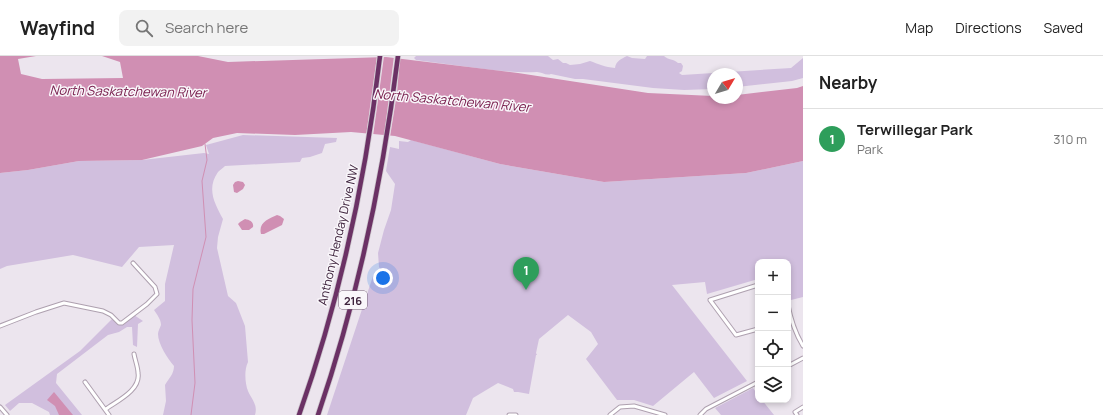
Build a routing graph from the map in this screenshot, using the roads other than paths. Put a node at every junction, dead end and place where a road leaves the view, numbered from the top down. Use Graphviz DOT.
graph roads {
  1 [pos="380,56"];
  2 [pos="398,56"];
  3 [pos="133,263"];
  4 [pos="755,287"];
  5 [pos="791,323"];
  6 [pos="0,326"];
  7 [pos="755,330"];
  8 [pos="803,346"];
  9 [pos="134,354"];
  10 [pos="803,358"];
  11 [pos="791,364"];
  12 [pos="85,382"];
  13 [pos="755,384"];
  14 [pos="0,407"];
  15 [pos="803,407"];
  16 [pos="106,409"];
  17 [pos="5,415"];
  18 [pos="109,415"];
  19 [pos="299,415"];
  20 [pos="318,415"];
  21 [pos="509,415"];
  22 [pos="516,415"];
  23 [pos="610,415"];
  24 [pos="665,415"];
  25 [pos="700,415"];
  26 [pos="797,415"];
  1 -- 19 [label="highway, Anthony Henday Drive NW / 216"];
  2 -- 20 [label="highway, 216"];
  3 -- 6 [label="street"];
  4 -- 7 [label="street"];
  5 -- 8 [label="street"];
  9 -- 16 [label="street"];
  10 -- 11 [label="street"];
  12 -- 16 [label="street"];
  13 -- 25 [label="street"];
  14 -- 17 [label="street"];
  15 -- 26 [label="street"];
  16 -- 18 [label="street"];
  21 -- 22 [label="street"];
  23 -- 24 [label="street"];
}
